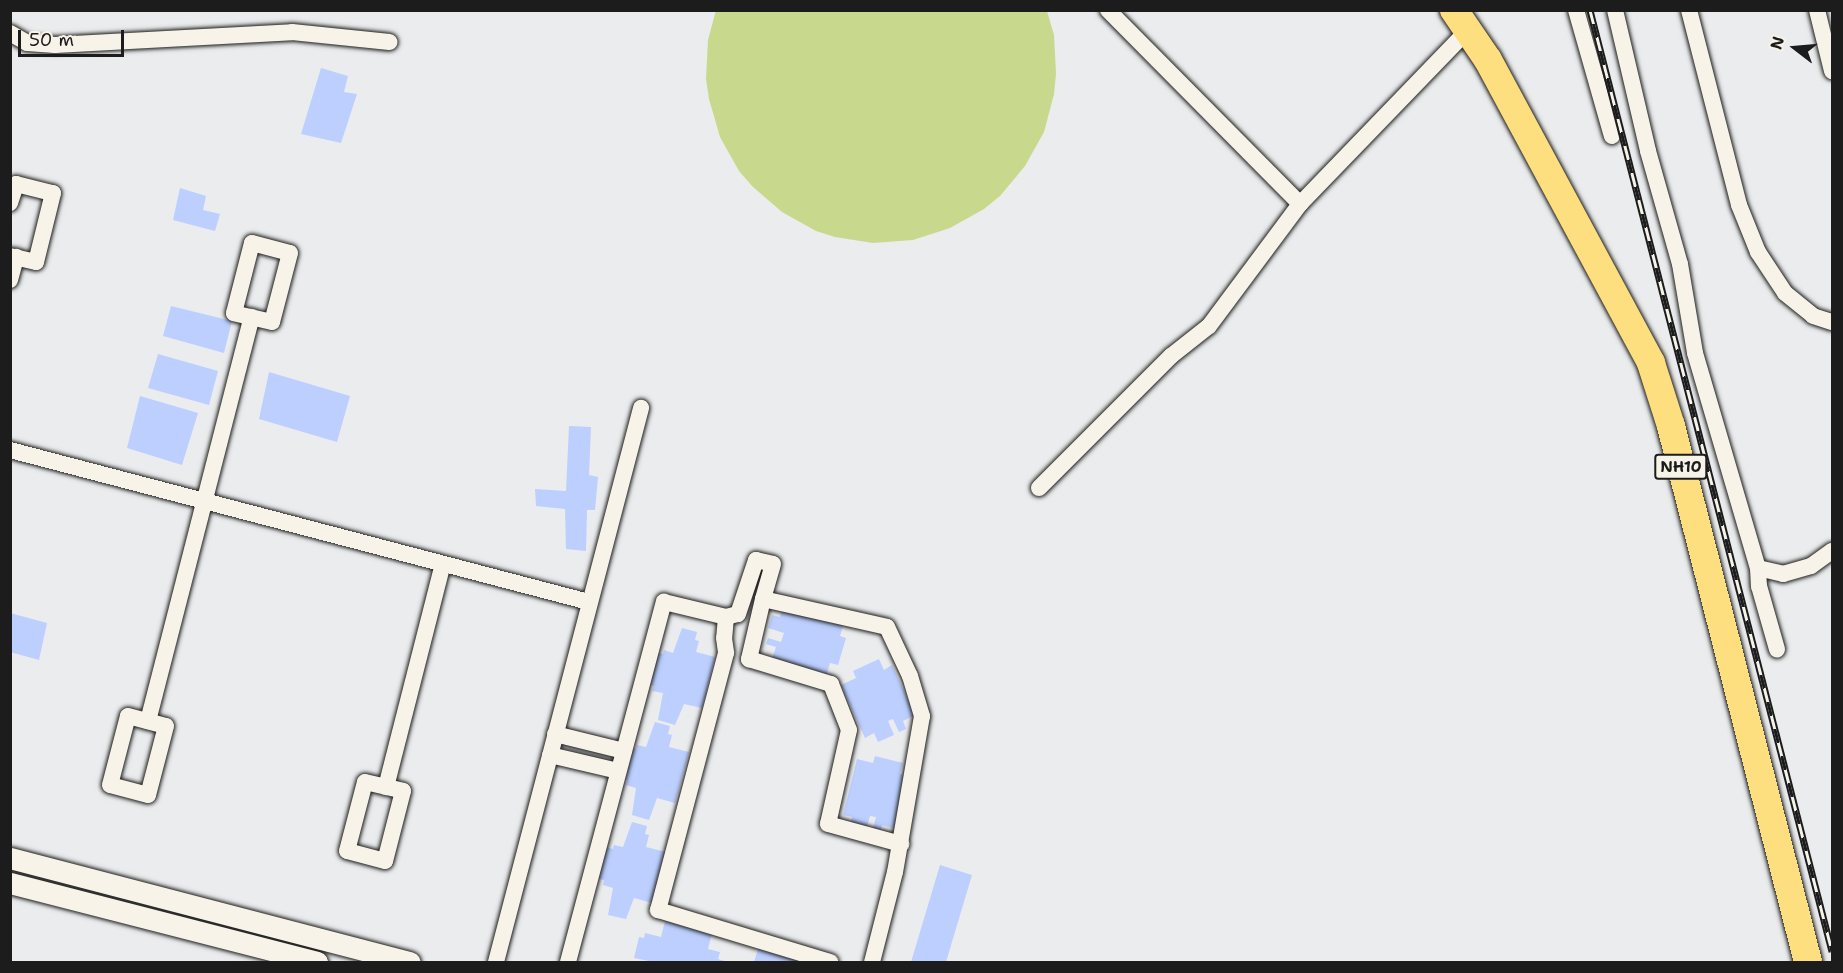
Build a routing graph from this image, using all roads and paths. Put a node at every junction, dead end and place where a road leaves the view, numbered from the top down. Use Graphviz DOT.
graph roads {
  1 [pos="1108,10"];
  2 [pos="1576,10"];
  3 [pos="1615,10"];
  4 [pos="1689,10"];
  5 [pos="1817,10"];
  6 [pos="1461,20"];
  7 [pos="10,33"];
  8 [pos="389,42"];
  9 [pos="1833,71"];
  10 [pos="1612,136"];
  11 [pos="10,203"];
  12 [pos="1300,204"];
  13 [pos="13,257"];
  14 [pos="10,280"];
  15 [pos="252,317"];
  16 [pos="1833,322"];
  17 [pos="641,408"];
  18 [pos="10,450"];
  19 [pos="1039,488"];
  20 [pos="206,501"];
  21 [pos="1833,551"];
  22 [pos="443,564"];
  23 [pos="1758,568"];
  24 [pos="763,599"];
  25 [pos="589,602"];
  26 [pos="726,617"];
  27 [pos="1777,649"];
  28 [pos="148,721"];
  29 [pos="555,734"];
  30 [pos="624,751"];
  31 [pos="550,755"];
  32 [pos="618,771"];
  33 [pos="386,787"];
  34 [pos="901,844"];
  35 [pos="10,858"];
  36 [pos="10,883"];
  37 [pos="830,962"];
  38 [pos="317,963"];
  39 [pos="410,963"];
  40 [pos="496,963"];
  41 [pos="568,963"];
  42 [pos="872,963"];
  43 [pos="1808,963"];
  1 -- 12 [label="street"];
  2 -- 10 [label="street"];
  3 -- 23 [label="street"];
  4 -- 16 [label="street"];
  5 -- 9 [label="street"];
  6 -- 12 [label="street"];
  6 -- 43 [label="highway, NH10"];
  7 -- 8 [label="street"];
  11 -- 13 [label="street"];
  12 -- 19 [label="street"];
  13 -- 14 [label="street"];
  15 -- 15 [label="street"];
  15 -- 20 [label="street"];
  17 -- 25 [label="street"];
  18 -- 20 [label="street"];
  20 -- 22 [label="street"];
  20 -- 28 [label="street"];
  21 -- 23 [label="street"];
  22 -- 25 [label="street"];
  22 -- 33 [label="street"];
  23 -- 27 [label="street"];
  24 -- 26 [label="street"];
  24 -- 34 [label="street"];
  24 -- 34 [label="street"];
  25 -- 29 [label="street"];
  26 -- 30 [label="street"];
  26 -- 37 [label="street"];
  28 -- 28 [label="street"];
  29 -- 30 [label="street"];
  29 -- 31 [label="street"];
  30 -- 32 [label="street"];
  31 -- 32 [label="street"];
  31 -- 40 [label="street"];
  32 -- 41 [label="street"];
  33 -- 33 [label="street"];
  34 -- 42 [label="street"];
  35 -- 39 [label="street"];
  36 -- 38 [label="street"];
}
